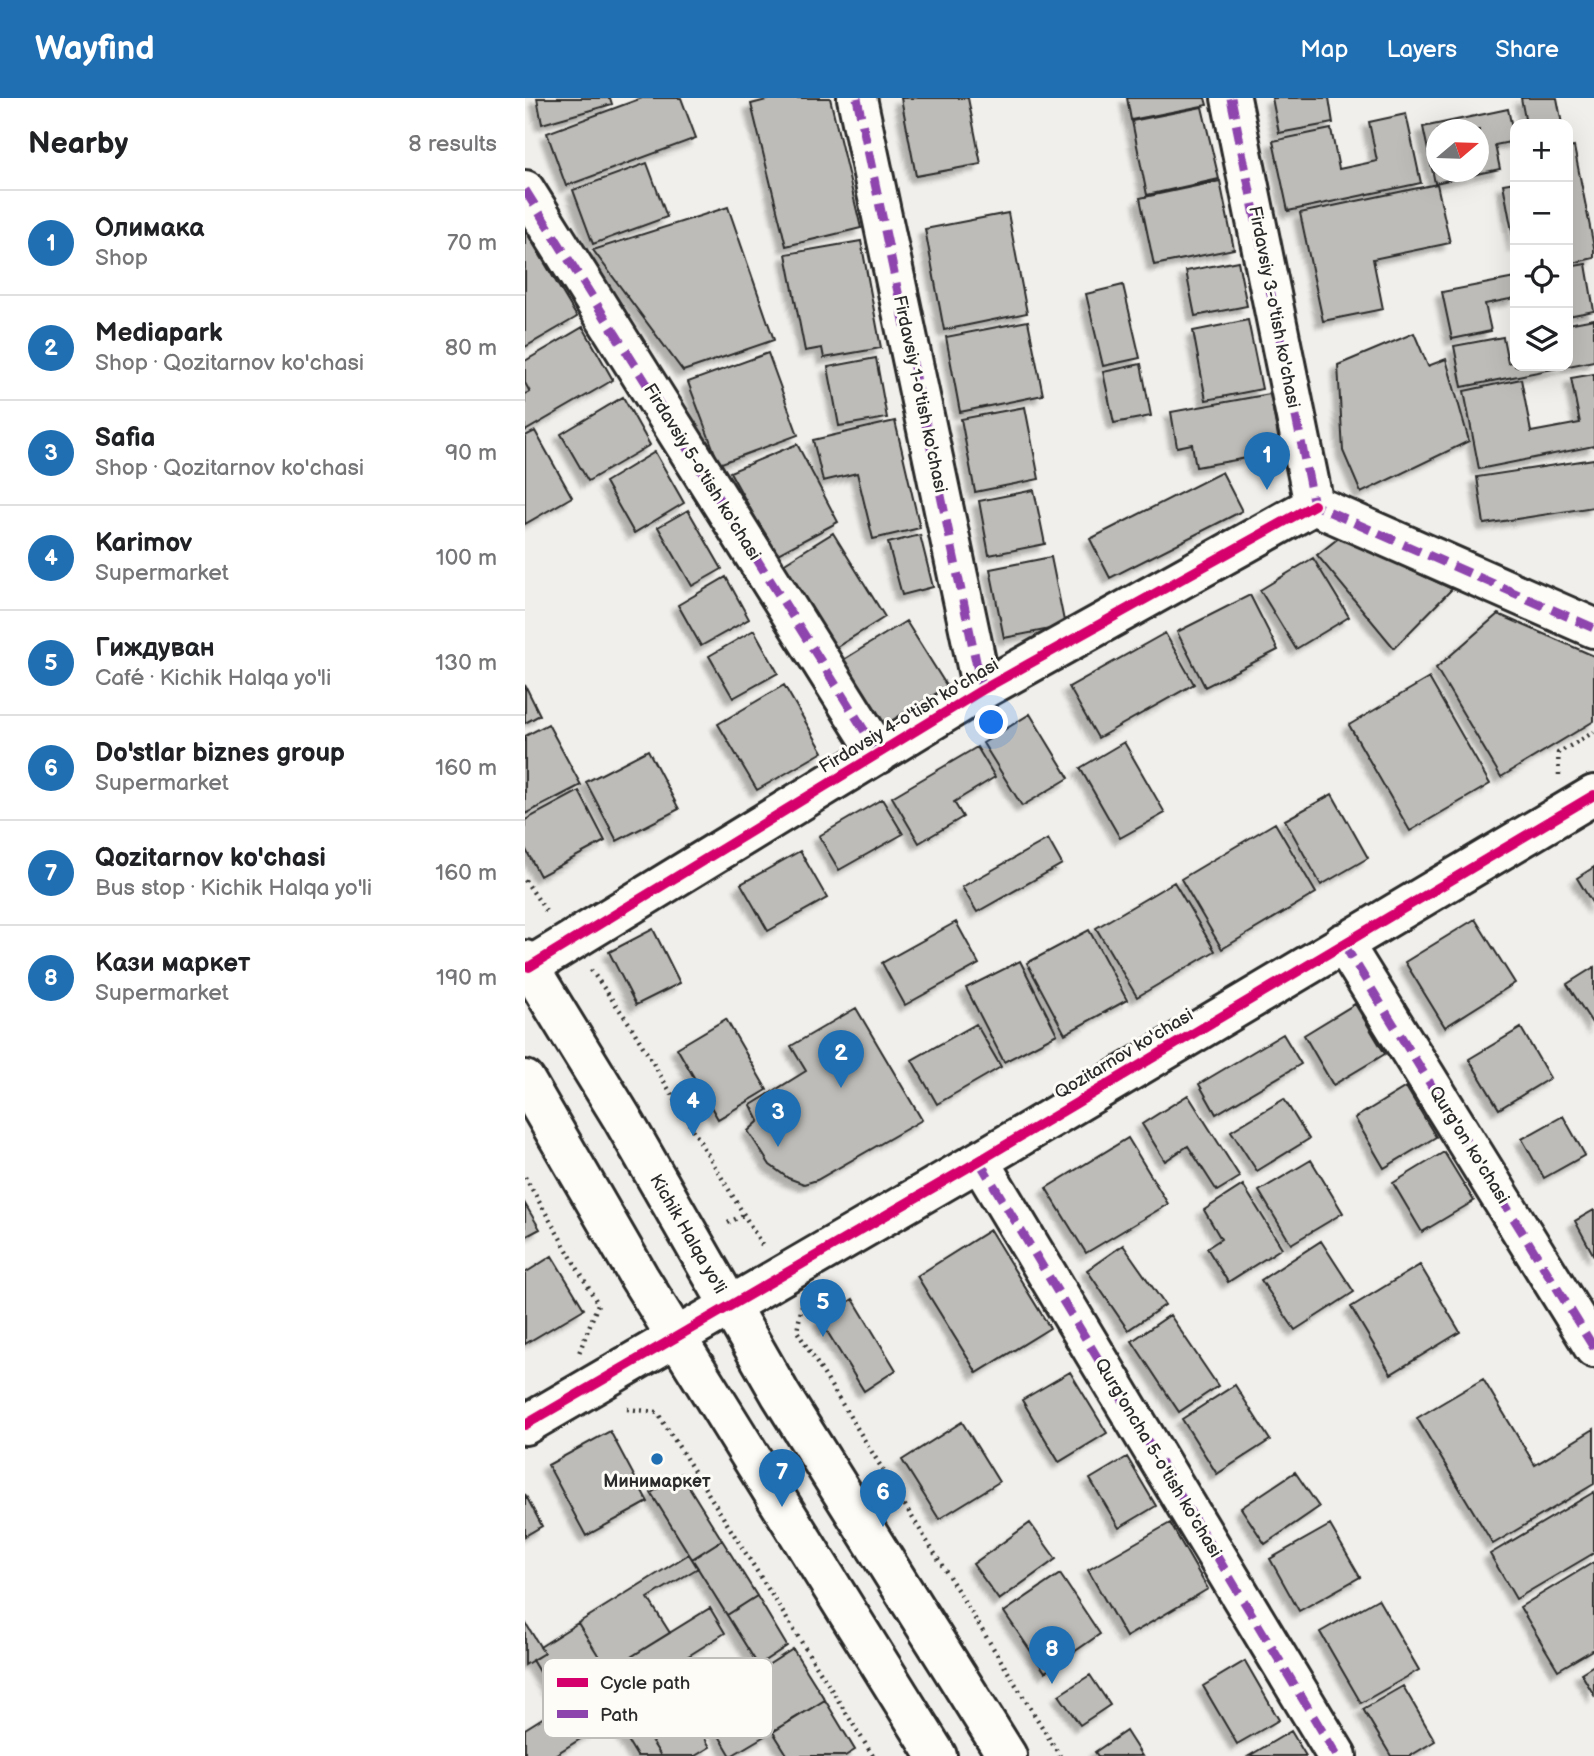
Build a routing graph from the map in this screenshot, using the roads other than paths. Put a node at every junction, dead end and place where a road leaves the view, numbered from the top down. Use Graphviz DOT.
graph roads {
  1 [pos="857,98"];
  2 [pos="1231,98"];
  3 [pos="525,190"];
  4 [pos="1314,505"];
  5 [pos="1594,628"];
  6 [pos="982,690"];
  7 [pos="879,754"];
  8 [pos="1594,795"];
  9 [pos="1343,943"];
  10 [pos="527,964"];
  11 [pos="525,1080"];
  12 [pos="979,1161"];
  13 [pos="729,1307"];
  14 [pos="676,1337"];
  15 [pos="1594,1348"];
  16 [pos="525,1425"];
  17 [pos="937,1756"];
  18 [pos="1007,1756"];
  19 [pos="1336,1756"];
  1 -- 6 [label="main road, Firdavsiy 1-o'tish ko'chasi"];
  2 -- 4 [label="main road, Firdavsiy 3-o'tish ko'chasi"];
  3 -- 7 [label="main road, Firdavsiy 5-o'tish ko'chasi"];
  4 -- 5 [label="main road"];
  4 -- 6 [label="main road, Firdavsiy 4-o'tish ko'chasi"];
  6 -- 7 [label="main road, Firdavsiy 4-o'tish ko'chasi"];
  7 -- 10 [label="main road, Firdavsiy 4-o'tish ko'chasi"];
  8 -- 9 [label="main road, Qozitarnov ko'chasi"];
  9 -- 12 [label="main road, Qozitarnov ko'chasi"];
  9 -- 15 [label="main road, Qurg'on ko'chasi"];
  10 -- 13 [label="main road, Kichik Halqa yo'li"];
  11 -- 14 [label="main road"];
  12 -- 13 [label="main road, Qozitarnov ko'chasi"];
  12 -- 19 [label="main road, Qurg'oncha 5-o'tish ko'chasi"];
  13 -- 14 [label="main road, Qozitarnov ko'chasi"];
  13 -- 18 [label="main road, Kichik Halqa yo'li"];
  14 -- 16 [label="main road, Qozitarnov ko'chasi"];
  14 -- 17 [label="main road"];
}
